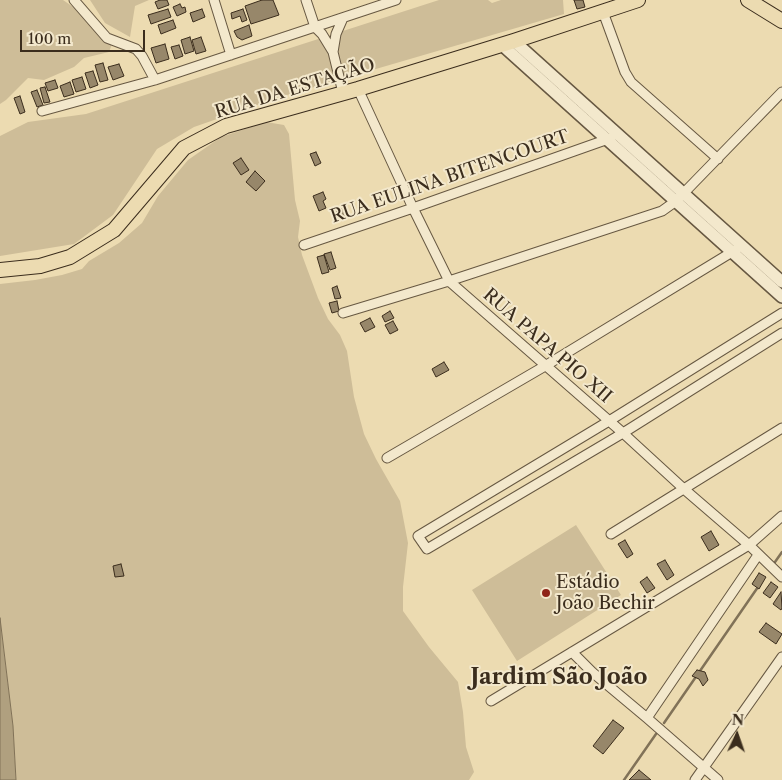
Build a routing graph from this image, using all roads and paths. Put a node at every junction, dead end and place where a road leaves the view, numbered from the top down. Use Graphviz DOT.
graph roads {
  1 [pos="74,0"];
  2 [pos="214,0"];
  3 [pos="306,0"];
  4 [pos="396,0"];
  5 [pos="638,0"];
  6 [pos="748,0"];
  7 [pos="758,4"];
  8 [pos="603,12"];
  9 [pos="343,18"];
  10 [pos="782,20"];
  11 [pos="315,27"];
  12 [pos="508,43"];
  13 [pos="333,52"];
  14 [pos="231,55"];
  15 [pos="155,80"];
  16 [pos="358,89"];
  17 [pos="782,92"];
  18 [pos="343,93"];
  19 [pos="42,111"];
  20 [pos="611,138"];
  21 [pos="718,159"];
  22 [pos="679,198"];
  23 [pos="413,208"];
  24 [pos="304,245"];
  25 [pos="737,249"];
  26 [pos="0,270"];
  27 [pos="449,281"];
  28 [pos="782,282"];
  29 [pos="782,297"];
  30 [pos="343,313"];
  31 [pos="782,313"];
  32 [pos="782,333"];
  33 [pos="545,366"];
  34 [pos="609,422"];
  35 [pos="782,428"];
  36 [pos="623,433"];
  37 [pos="387,458"];
  38 [pos="684,489"];
  39 [pos="782,516"];
  40 [pos="611,534"];
  41 [pos="749,545"];
  42 [pos="758,555"];
  43 [pos="782,577"];
  44 [pos="572,652"];
  45 [pos="782,657"];
  46 [pos="491,701"];
  47 [pos="648,718"];
  48 [pos="704,768"];
  49 [pos="695,780"];
  50 [pos="718,780"];
  1 -- 15 [label="street"];
  2 -- 14 [label="street"];
  3 -- 11 [label="street"];
  4 -- 9 [label="street"];
  5 -- 8 [label="main road, RUA DA ESTAÇÃO"];
  6 -- 7 [label="main road"];
  7 -- 10 [label="main road"];
  8 -- 12 [label="main road, RUA DA ESTAÇÃO"];
  8 -- 21 [label="street"];
  9 -- 11 [label="street"];
  9 -- 13 [label="street"];
  11 -- 13 [label="street"];
  11 -- 14 [label="street"];
  12 -- 16 [label="main road, RUA DA ESTAÇÃO"];
  12 -- 20 [label="street"];
  13 -- 18 [label="street"];
  14 -- 15 [label="street"];
  15 -- 19 [label="street"];
  16 -- 18 [label="main road, RUA DA ESTAÇÃO"];
  16 -- 23 [label="street, RUA PAPA PIO XII"];
  17 -- 21 [label="street"];
  18 -- 26 [label="main road, RUA DA ESTAÇÃO"];
  20 -- 22 [label="street"];
  20 -- 23 [label="street, RUA EULINA BITENCOURT"];
  21 -- 22 [label="street"];
  22 -- 25 [label="street"];
  22 -- 27 [label="street"];
  23 -- 24 [label="street, RUA EULINA BITENCOURT"];
  23 -- 27 [label="street, RUA PAPA PIO XII"];
  25 -- 28 [label="street"];
  25 -- 29 [label="street"];
  25 -- 33 [label="street"];
  27 -- 30 [label="street"];
  27 -- 33 [label="street, RUA PAPA PIO XII"];
  31 -- 34 [label="street"];
  32 -- 36 [label="street"];
  33 -- 34 [label="street, RUA PAPA PIO XII"];
  33 -- 37 [label="street"];
  34 -- 36 [label="street, RUA PAPA PIO XII"];
  34 -- 36 [label="street"];
  35 -- 38 [label="street"];
  36 -- 38 [label="street, RUA PAPA PIO XII"];
  38 -- 40 [label="street"];
  38 -- 41 [label="street, RUA PAPA PIO XII"];
  39 -- 41 [label="street"];
  41 -- 42 [label="street, RUA PAPA PIO XII"];
  41 -- 44 [label="street"];
  42 -- 43 [label="street, RUA PAPA PIO XII"];
  42 -- 47 [label="street"];
  44 -- 46 [label="street"];
  44 -- 47 [label="street"];
  45 -- 48 [label="street"];
  47 -- 48 [label="street"];
  48 -- 49 [label="street"];
  48 -- 50 [label="street"];
}
